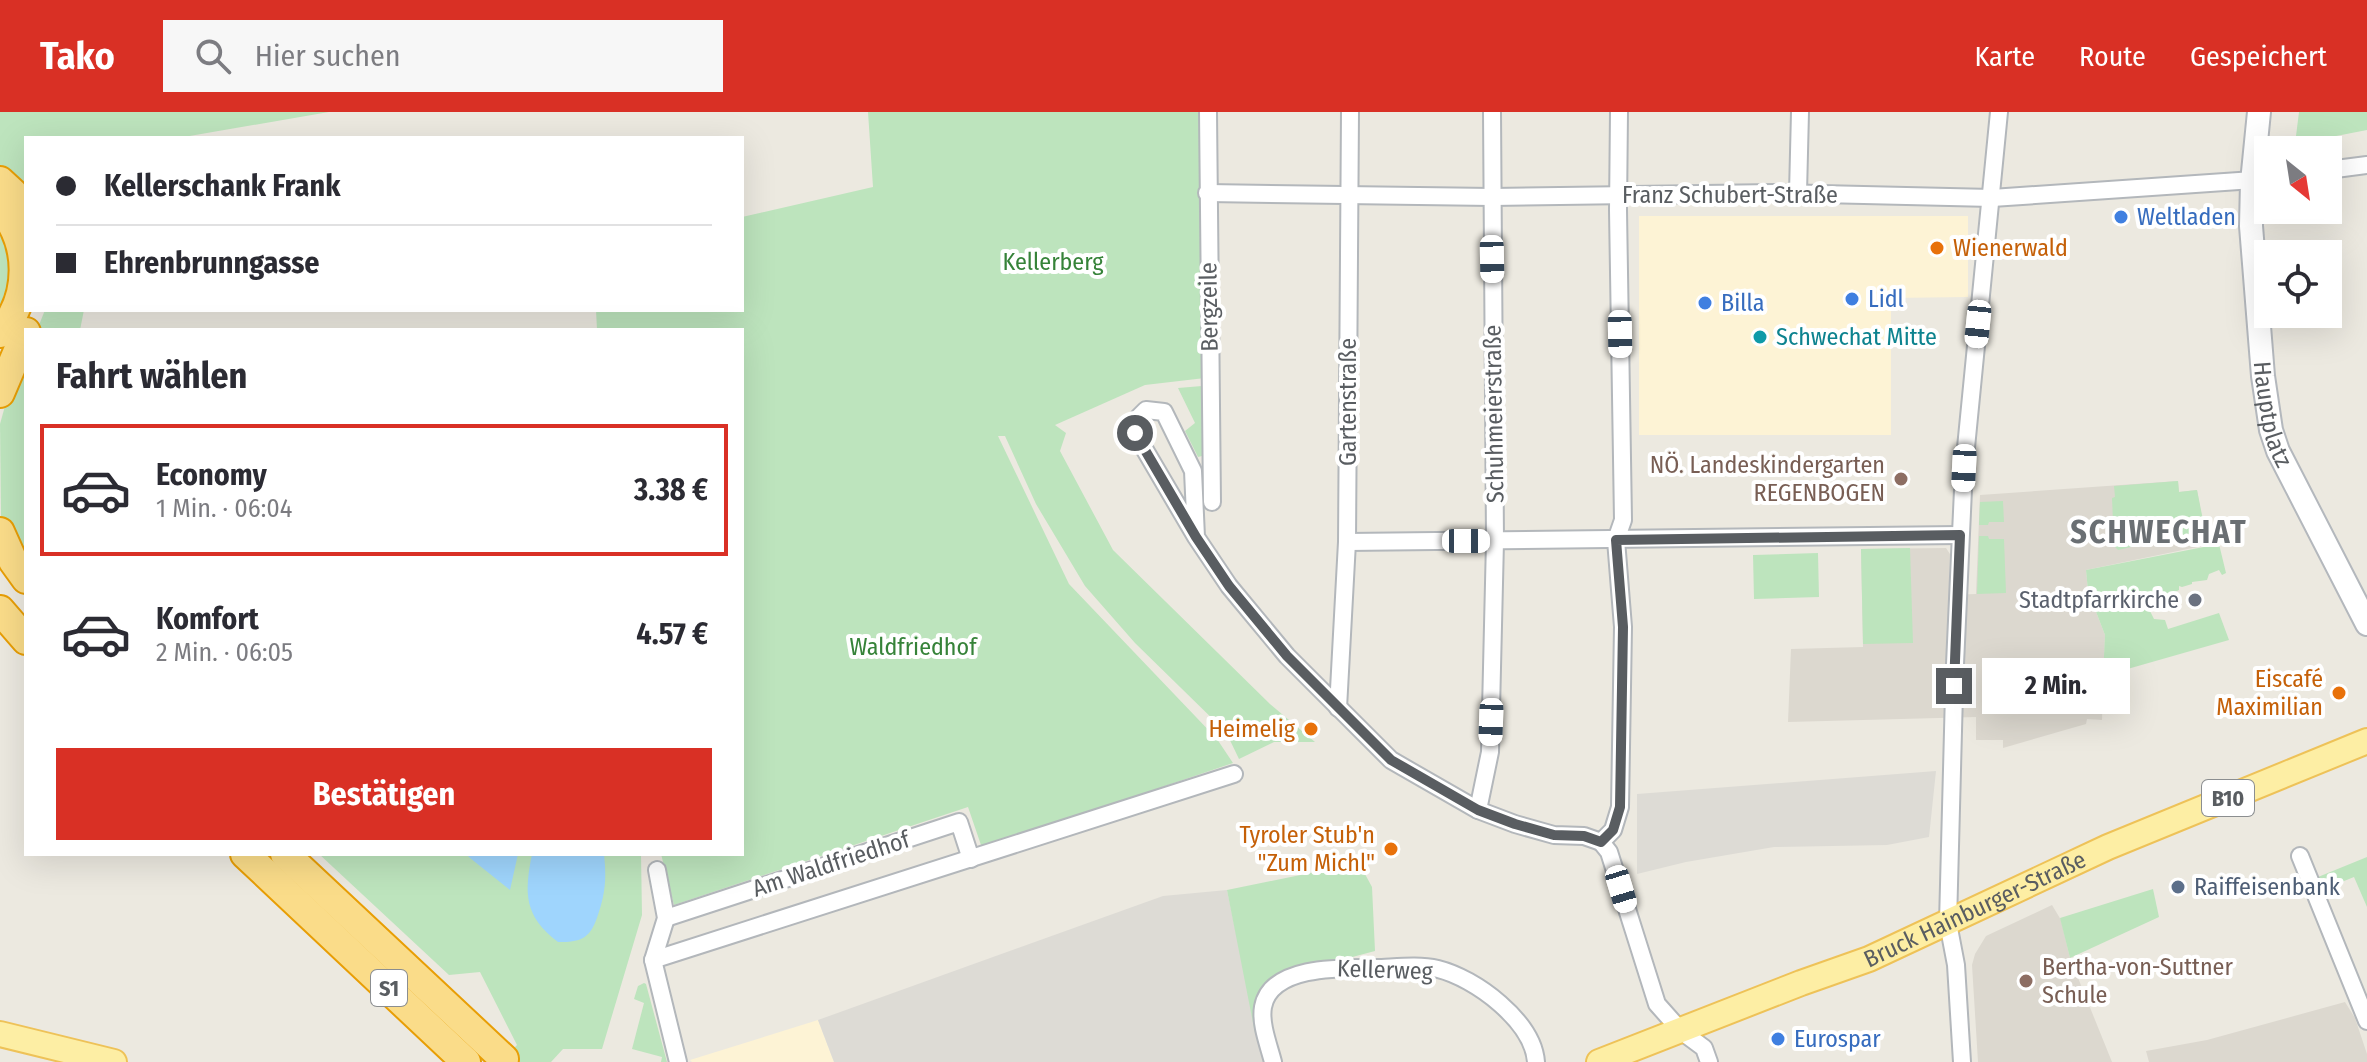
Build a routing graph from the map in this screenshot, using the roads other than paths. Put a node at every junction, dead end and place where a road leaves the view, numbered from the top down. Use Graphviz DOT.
graph roads {
  1 [pos="1208,112"];
  2 [pos="1350,112"];
  3 [pos="1492,112"];
  4 [pos="1619,112"];
  5 [pos="1800,112"];
  6 [pos="1999,112"];
  7 [pos="2259,112"];
  8 [pos="2259,136"];
  9 [pos="2367,165"];
  10 [pos="2342,168"];
  11 [pos="2254,180"];
  12 [pos="0,181"];
  13 [pos="1207,193"];
  14 [pos="1798,193"];
  15 [pos="1618,194"];
  16 [pos="1349,195"];
  17 [pos="1492,197"];
  18 [pos="1992,198"];
  19 [pos="0,207"];
  20 [pos="24,208"];
  21 [pos="2254,211"];
  22 [pos="0,333"];
  23 [pos="24,336"];
  24 [pos="0,393"];
  25 [pos="1212,502"];
  26 [pos="0,532"];
  27 [pos="1960,535"];
  28 [pos="1196,537"];
  29 [pos="1616,540"];
  30 [pos="1495,541"];
  31 [pos="1347,542"];
  32 [pos="0,572"];
  33 [pos="24,576"];
  34 [pos="24,598"];
  35 [pos="0,610"];
  36 [pos="2367,624"];
  37 [pos="24,638"];
  38 [pos="1338,700"];
  39 [pos="2358,745"];
  40 [pos="1234,774"];
  41 [pos="1478,810"];
  42 [pos="1601,842"];
  43 [pos="247,856"];
  44 [pos="287,856"];
  45 [pos="2300,856"];
  46 [pos="971,859"];
  47 [pos="657,870"];
  48 [pos="666,918"];
  49 [pos="1948,923"];
  50 [pos="653,960"];
  51 [pos="2367,1021"];
  52 [pos="1681,1031"];
  53 [pos="0,1034"];
  54 [pos="66,1057"];
  55 [pos="504,1059"];
  56 [pos="102,1061"];
  57 [pos="466,1062"];
  58 [pos="678,1062"];
  59 [pos="1273,1062"];
  60 [pos="1536,1062"];
  61 [pos="1599,1062"];
  62 [pos="1709,1062"];
  63 [pos="1962,1062"];
  1 -- 13 [label="street, Bergzeile"];
  2 -- 16 [label="street, Gartenstraße"];
  3 -- 17 [label="street, Schuhmeierstraße"];
  4 -- 15 [label="street"];
  5 -- 14 [label="street"];
  6 -- 18 [label="street"];
  7 -- 8 [label="main road, Hauptplatz"];
  9 -- 10 [label="street"];
  11 -- 18 [label="street, Franz Schubert-Straße"];
  12 -- 20 [label="highway"];
  13 -- 16 [label="street, Franz Schubert-Straße"];
  13 -- 25 [label="street, Bergzeile"];
  14 -- 15 [label="street, Franz Schubert-Straße"];
  14 -- 18 [label="street, Franz Schubert-Straße"];
  15 -- 17 [label="street, Franz Schubert-Straße"];
  15 -- 29 [label="street"];
  16 -- 17 [label="street, Franz Schubert-Straße"];
  16 -- 31 [label="street, Gartenstraße"];
  17 -- 30 [label="street, Schuhmeierstraße"];
  18 -- 27 [label="street"];
  19 -- 22 [label="highway"];
  21 -- 36 [label="main road, Hauptplatz"];
  23 -- 24 [label="highway"];
  26 -- 33 [label="highway"];
  27 -- 29 [label="street"];
  27 -- 49 [label="street"];
  28 -- 28 [label="street"];
  28 -- 38 [label="street"];
  29 -- 30 [label="street"];
  29 -- 42 [label="street"];
  30 -- 31 [label="street"];
  30 -- 41 [label="street, Schuhmeierstraße"];
  31 -- 38 [label="street, Gartenstraße"];
  32 -- 34 [label="highway"];
  35 -- 37 [label="highway"];
  38 -- 41 [label="street"];
  39 -- 49 [label="main road, Bruck Hainburger-Straße / B10"];
  40 -- 46 [label="street, Am Waldfriedhof"];
  41 -- 42 [label="street"];
  42 -- 52 [label="street"];
  43 -- 57 [label="highway, S1"];
  44 -- 55 [label="highway, S1"];
  45 -- 51 [label="street"];
  46 -- 48 [label="street, Am Waldfriedhof"];
  46 -- 50 [label="street, Am Waldfriedhof"];
  47 -- 48 [label="street"];
  48 -- 50 [label="street"];
  49 -- 52 [label="main road, Bruck Hainburger-Straße / B10"];
  49 -- 63 [label="street"];
  50 -- 58 [label="street"];
  52 -- 61 [label="main road, Bruck Hainburger-Straße / B10"];
  52 -- 62 [label="street"];
  53 -- 54 [label="main road"];
  54 -- 56 [label="main road"];
  59 -- 60 [label="street, Kellerweg"];
}
